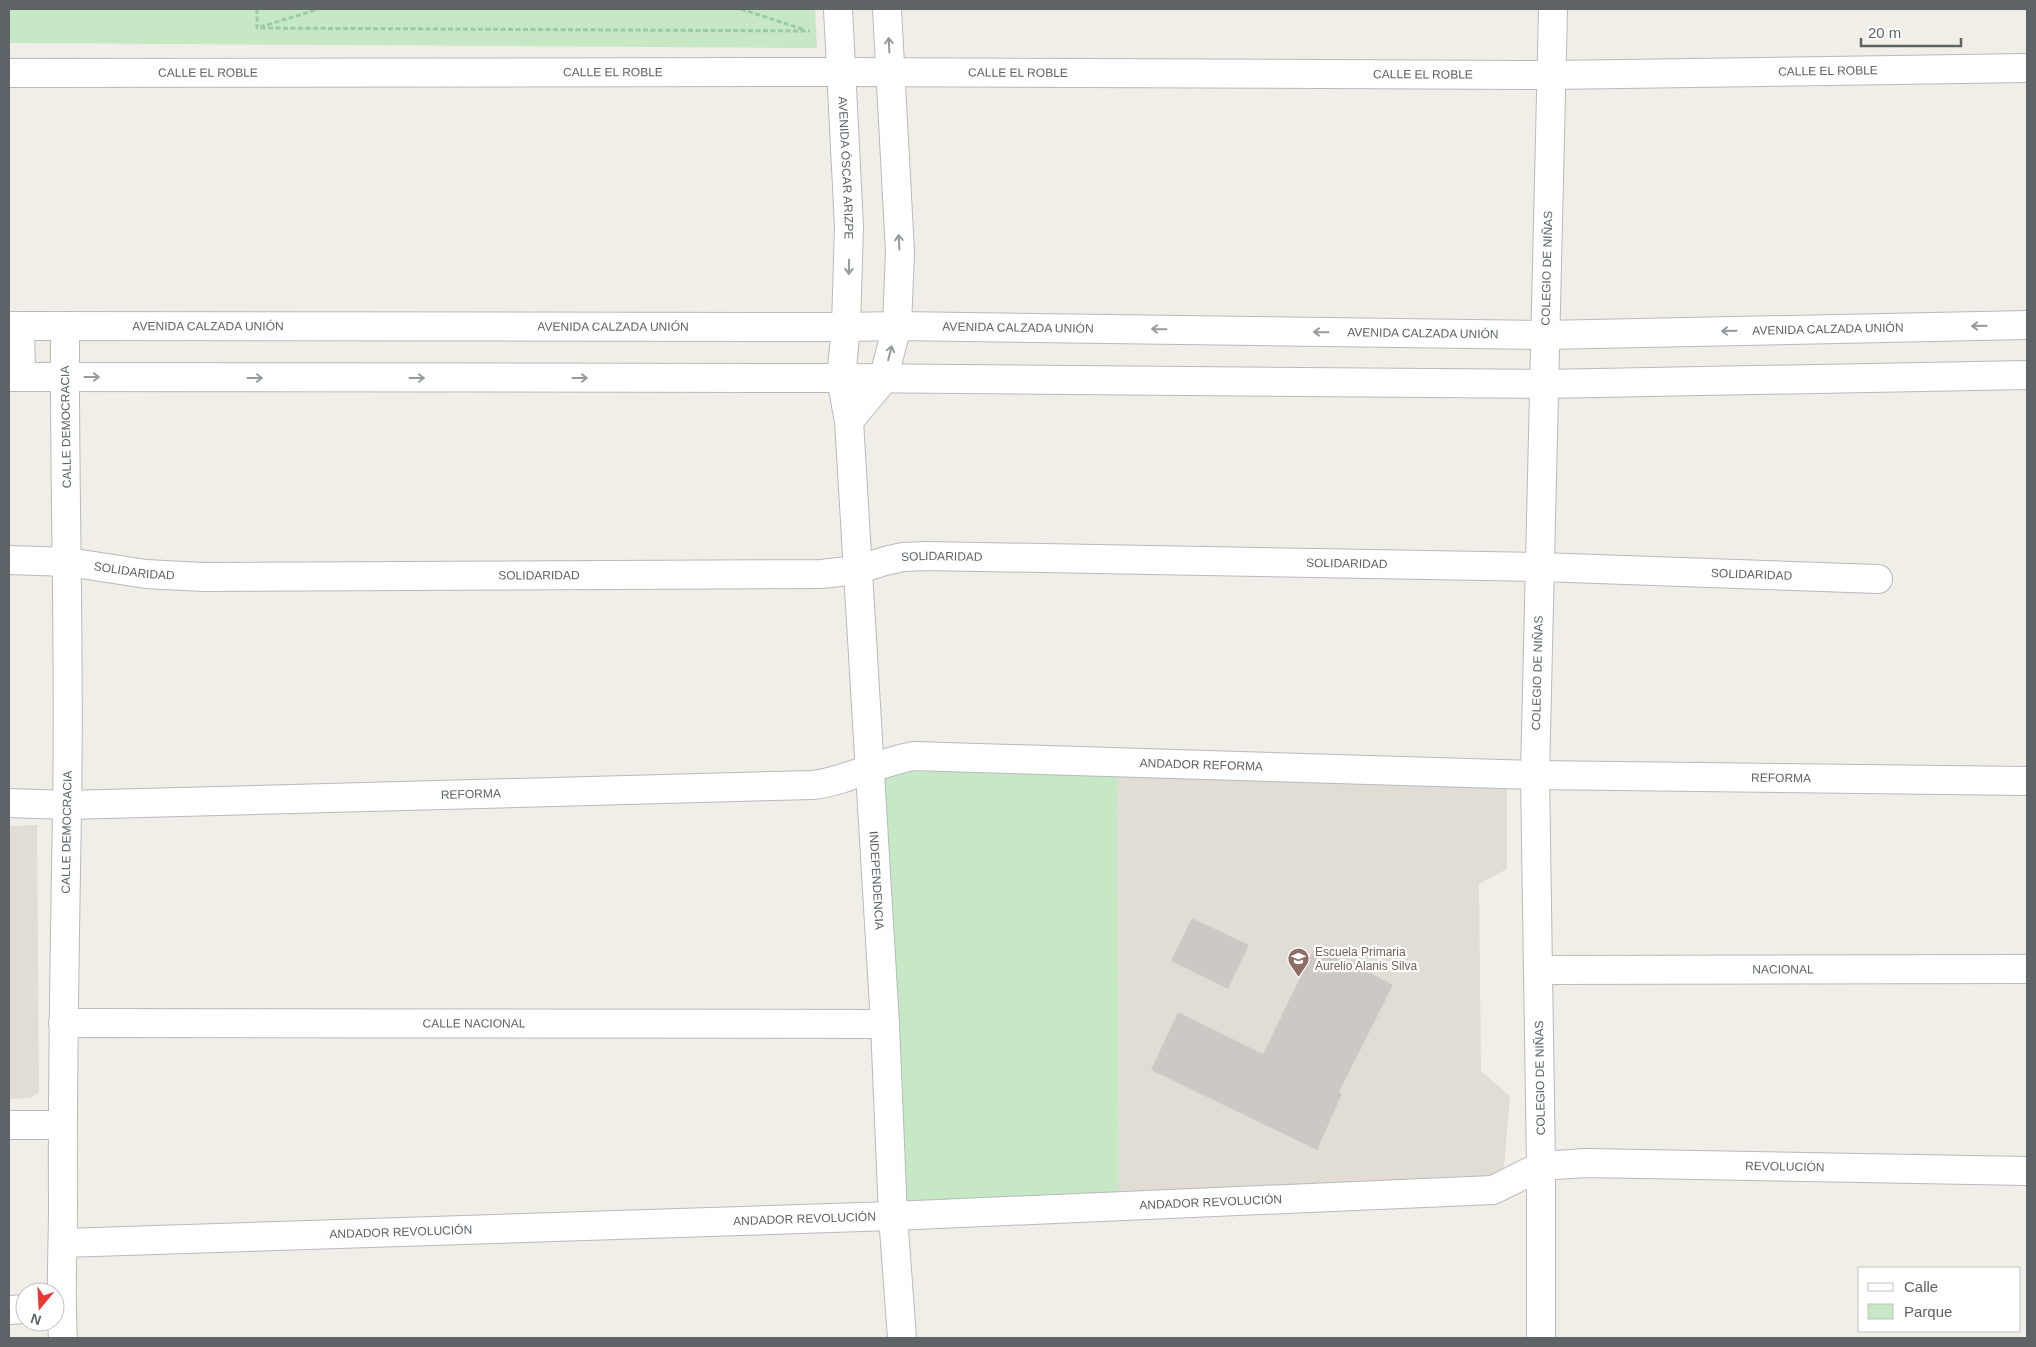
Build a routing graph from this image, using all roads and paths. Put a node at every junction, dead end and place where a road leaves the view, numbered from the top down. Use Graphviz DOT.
graph roads {
  1 [pos="257,9"];
  2 [pos="319,9"];
  3 [pos="741,9"];
  4 [pos="838,9"];
  5 [pos="887,9"];
  6 [pos="1553,9"];
  7 [pos="257,28"];
  8 [pos="809,31"];
  9 [pos="816,31"];
  10 [pos="2027,68"];
  11 [pos="840,72"];
  12 [pos="9,73"];
  13 [pos="890,73"];
  14 [pos="1552,75"];
  15 [pos="2027,325"];
  16 [pos="14,326"];
  17 [pos="65,326"];
  18 [pos="897,326"];
  19 [pos="846,327"];
  20 [pos="1545,335"];
  21 [pos="2027,375"];
  22 [pos="15,377"];
  23 [pos="65,377"];
  24 [pos="841,378"];
  25 [pos="883,380"];
  26 [pos="1544,384"];
  27 [pos="849,421"];
  28 [pos="9,560"];
  29 [pos="68,562"];
  30 [pos="1541,567"];
  31 [pos="857,570"];
  32 [pos="1878,580"];
  33 [pos="870,768"];
  34 [pos="1535,775"];
  35 [pos="2027,781"];
  36 [pos="9,804"];
  37 [pos="67,805"];
  38 [pos="2027,969"];
  39 [pos="1538,970"];
  40 [pos="63,1023"];
  41 [pos="885,1024"];
  42 [pos="9,1125"];
  43 [pos="62,1125"];
  44 [pos="1541,1166"];
  45 [pos="2027,1170"];
  46 [pos="893,1216"];
  47 [pos="63,1243"];
  48 [pos="60,1282"];
  49 [pos="902,1338"];
  50 [pos="1541,1338"];
  1 -- 7 [label="path"];
  2 -- 7 [label="path"];
  3 -- 8 [label="path"];
  4 -- 11 [label="street, AVENIDA ÓSCAR ARIZPE"];
  13 -- 5 [label="street, one-way"];
  6 -- 14 [label="street, COLEGIO DE NIÑAS"];
  7 -- 8 [label="path"];
  8 -- 9 [label="path"];
  10 -- 14 [label="street, CALLE EL ROBLE"];
  11 -- 12 [label="street, CALLE EL ROBLE"];
  11 -- 13 [label="street, CALLE EL ROBLE"];
  11 -- 19 [label="street, AVENIDA ÓSCAR ARIZPE, one-way"];
  13 -- 14 [label="street, CALLE EL ROBLE"];
  18 -- 13 [label="street, one-way"];
  14 -- 20 [label="street, COLEGIO DE NIÑAS"];
  15 -- 20 [label="street, AVENIDA CALZADA UNIÓN, one-way"];
  16 -- 17 [label="street, AVENIDA CALZADA UNIÓN"];
  16 -- 22 [label="street"];
  17 -- 19 [label="street, AVENIDA CALZADA UNIÓN"];
  17 -- 23 [label="street, CALLE DEMOCRACIA"];
  18 -- 19 [label="street, AVENIDA CALZADA UNIÓN"];
  20 -- 18 [label="street, AVENIDA CALZADA UNIÓN, one-way"];
  25 -- 18 [label="street, one-way"];
  19 -- 24 [label="street, AVENIDA ÓSCAR ARIZPE"];
  20 -- 26 [label="street, COLEGIO DE NIÑAS"];
  21 -- 26 [label="street"];
  22 -- 23 [label="street"];
  23 -- 24 [label="street, one-way"];
  23 -- 29 [label="street, CALLE DEMOCRACIA"];
  24 -- 25 [label="street"];
  24 -- 27 [label="street, INDEPENDENCIA"];
  25 -- 26 [label="street"];
  25 -- 27 [label="street"];
  26 -- 30 [label="street, COLEGIO DE NIÑAS"];
  27 -- 31 [label="street, INDEPENDENCIA"];
  28 -- 29 [label="street, SOLIDARIDAD"];
  29 -- 31 [label="street, SOLIDARIDAD"];
  29 -- 37 [label="street, CALLE DEMOCRACIA"];
  30 -- 31 [label="street, SOLIDARIDAD"];
  30 -- 32 [label="street, SOLIDARIDAD"];
  30 -- 34 [label="street, COLEGIO DE NIÑAS"];
  31 -- 33 [label="street, INDEPENDENCIA"];
  33 -- 34 [label="street, ANDADOR REFORMA"];
  33 -- 37 [label="street, REFORMA"];
  33 -- 41 [label="street, INDEPENDENCIA"];
  34 -- 35 [label="street, REFORMA"];
  34 -- 39 [label="street, COLEGIO DE NIÑAS"];
  36 -- 37 [label="street"];
  37 -- 40 [label="street, CALLE DEMOCRACIA"];
  38 -- 39 [label="street, NACIONAL"];
  39 -- 44 [label="street, COLEGIO DE NIÑAS"];
  40 -- 41 [label="street, CALLE NACIONAL"];
  40 -- 43 [label="street, CALLE DEMOCRACIA"];
  41 -- 46 [label="street, INDEPENDENCIA"];
  42 -- 43 [label="street"];
  43 -- 47 [label="street, CALLE DEMOCRACIA"];
  44 -- 45 [label="street, REVOLUCIÓN"];
  44 -- 46 [label="street, ANDADOR REVOLUCIÓN"];
  44 -- 50 [label="street, COLEGIO DE NIÑAS"];
  46 -- 47 [label="street, ANDADOR REVOLUCIÓN"];
  46 -- 49 [label="street, INDEPENDENCIA"];
  47 -- 48 [label="street, CALLE DEMOCRACIA"];
}
